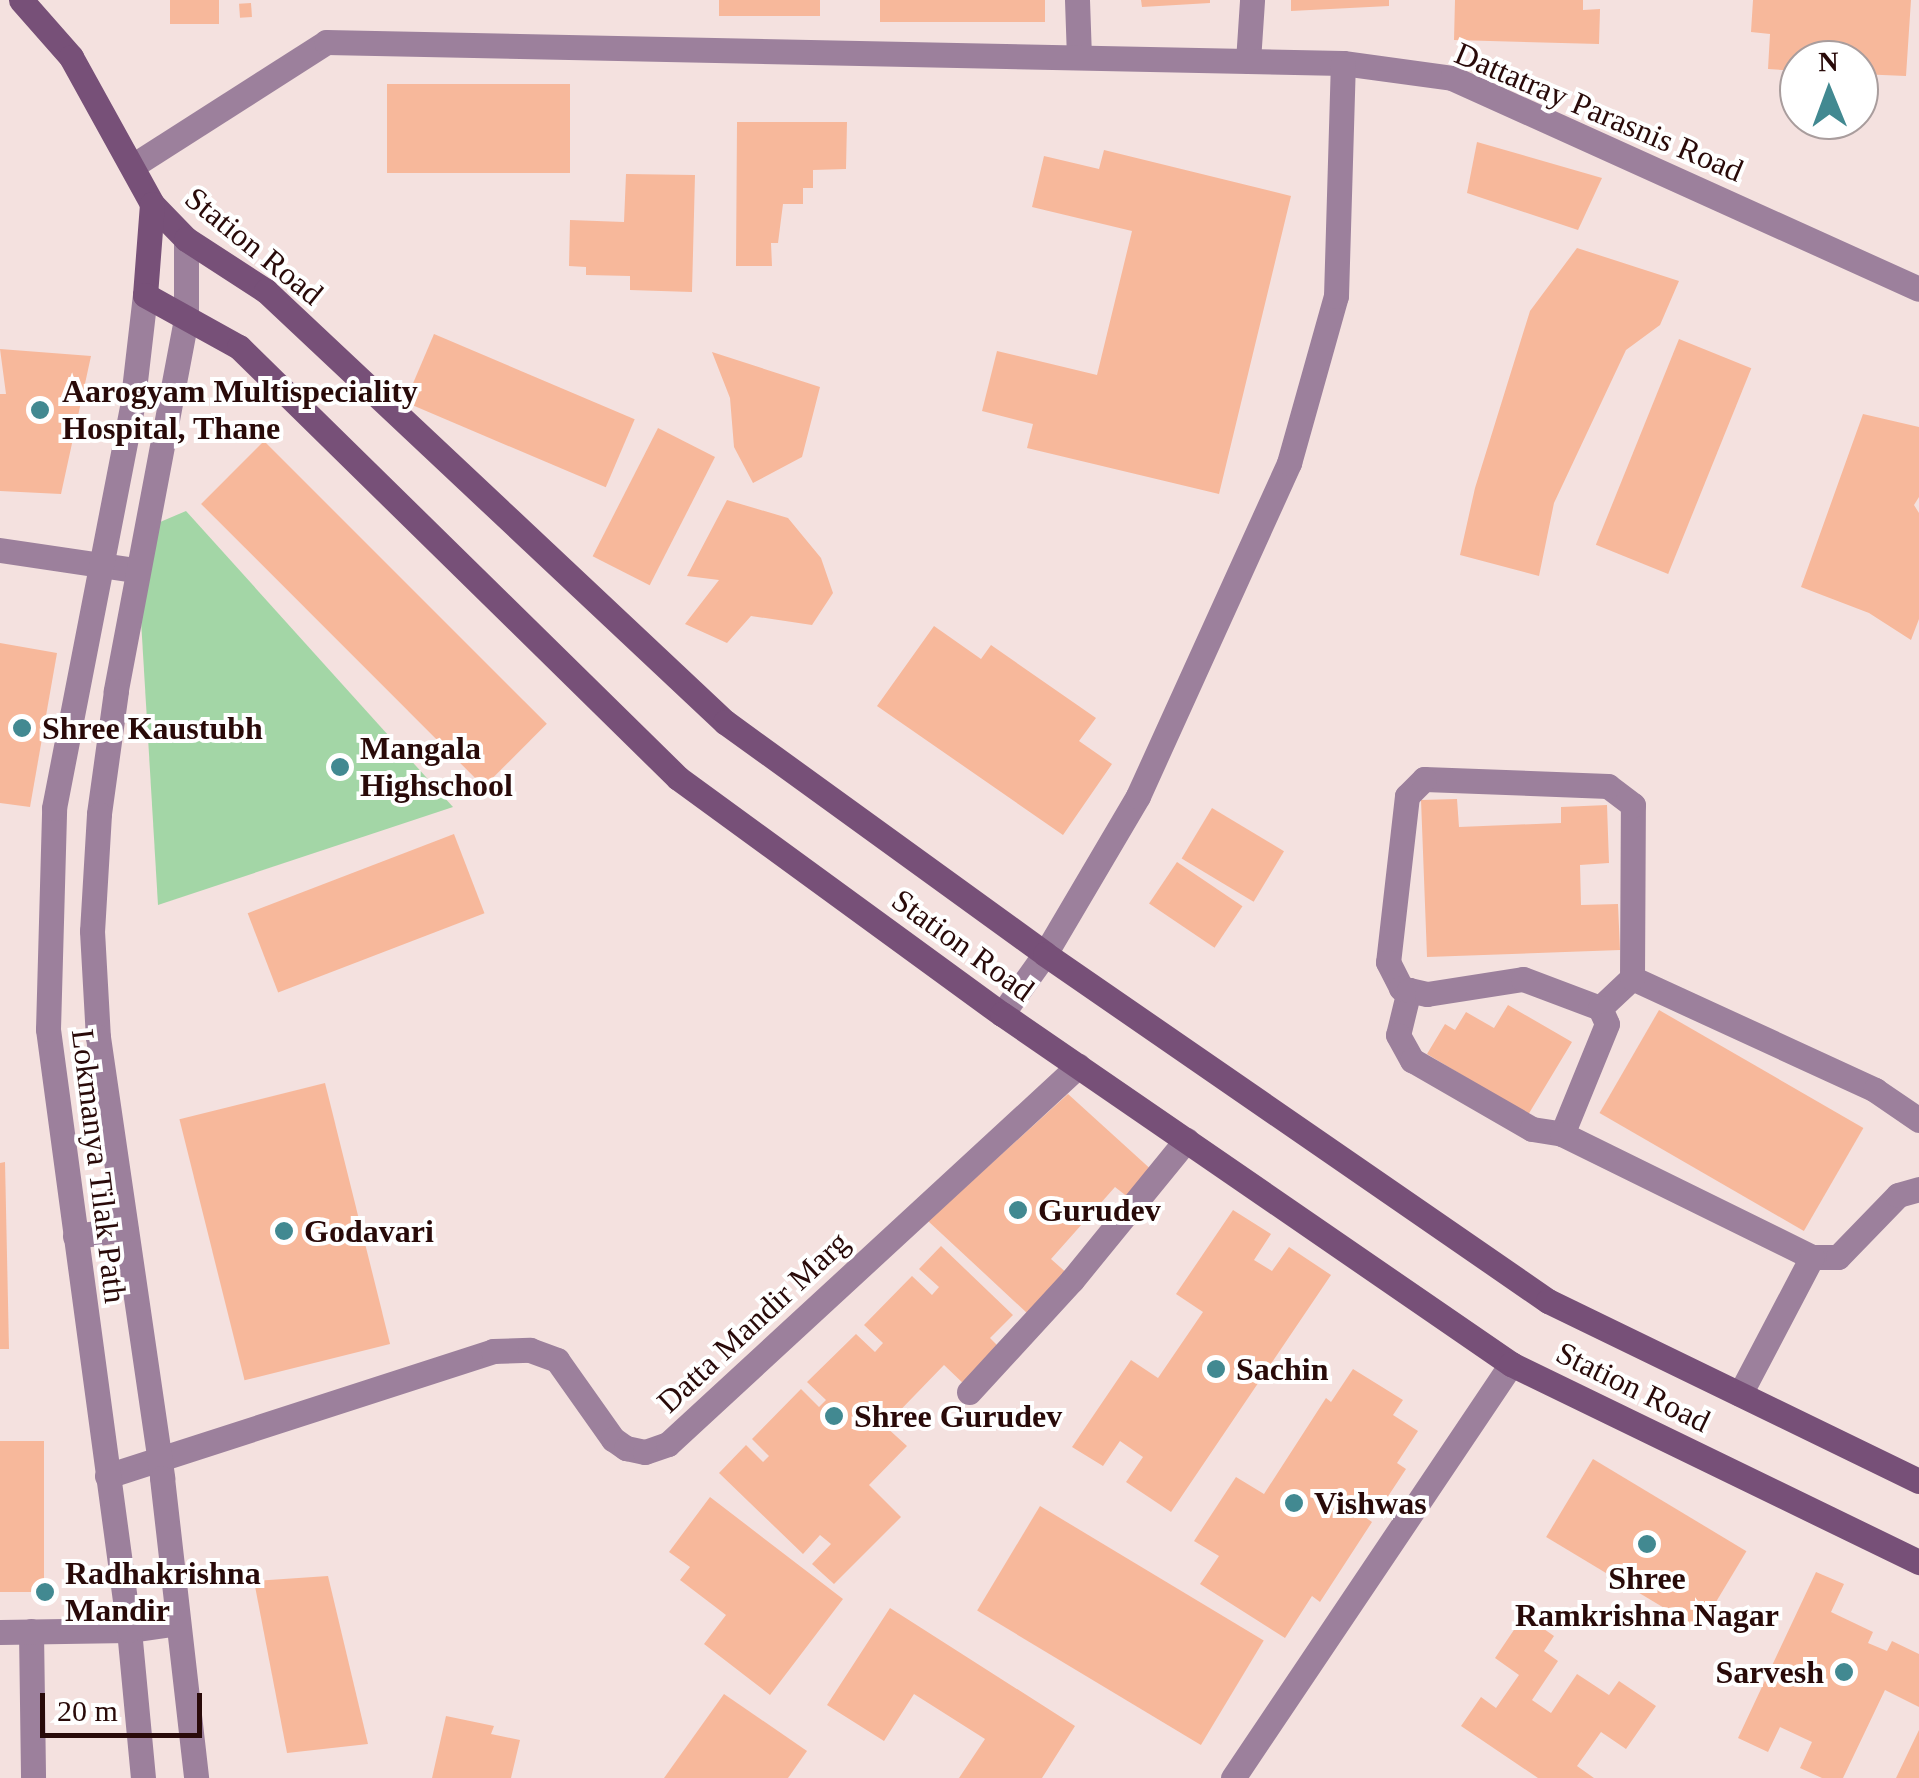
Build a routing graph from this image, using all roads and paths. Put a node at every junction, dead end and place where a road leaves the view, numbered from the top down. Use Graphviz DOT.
graph roads {
  1 [pos="21,0"];
  2 [pos="1077,0"];
  3 [pos="1252,0"];
  4 [pos="1079,56"];
  5 [pos="1248,61"];
  6 [pos="1343,63"];
  7 [pos="134,165"];
  8 [pos="152,204"];
  9 [pos="186,240"];
  10 [pos="1919,289"];
  11 [pos="145,295"];
  12 [pos="186,319"];
  13 [pos="0,550"];
  14 [pos="100,565"];
  15 [pos="136,570"];
  16 [pos="54,808"];
  17 [pos="99,814"];
  18 [pos="1045,954"];
  19 [pos="1632,978"];
  20 [pos="1409,990"];
  21 [pos="1600,1008"];
  22 [pos="1002,1014"];
  23 [pos="1078,1066"];
  24 [pos="1919,1120"];
  25 [pos="1562,1134"];
  26 [pos="1186,1140"];
  27 [pos="1919,1189"];
  28 [pos="126,1229"];
  29 [pos="75,1236"];
  30 [pos="1812,1257"];
  31 [pos="1511,1364"];
  32 [pos="969,1392"];
  33 [pos="1740,1394"];
  34 [pos="159,1461"];
  35 [pos="107,1476"];
  36 [pos="1919,1481"];
  37 [pos="1919,1562"];
  38 [pos="178,1624"];
  39 [pos="128,1630"];
  40 [pos="0,1632"];
  41 [pos="32,1632"];
  42 [pos="33,1778"];
  43 [pos="143,1778"];
  44 [pos="196,1778"];
  45 [pos="1232,1778"];
  1 -- 7 [label="main road, Station Road"];
  2 -- 4 [label="street"];
  3 -- 5 [label="street"];
  4 -- 5 [label="street, Dattatray Parasnis Road"];
  4 -- 7 [label="street, Dattatray Parasnis Road"];
  5 -- 6 [label="street, Dattatray Parasnis Road"];
  6 -- 10 [label="street, Dattatray Parasnis Road"];
  6 -- 18 [label="street"];
  7 -- 8 [label="main road, Station Road"];
  8 -- 9 [label="main road, Station Road"];
  8 -- 11 [label="main road, Station Road"];
  9 -- 12 [label="street"];
  9 -- 18 [label="main road, Station Road"];
  11 -- 12 [label="main road, Station Road"];
  11 -- 14 [label="street, Lokmanya Tilak Path"];
  12 -- 15 [label="street"];
  12 -- 22 [label="main road, Station Road"];
  13 -- 14 [label="street"];
  14 -- 15 [label="street"];
  14 -- 16 [label="street, Lokmanya Tilak Path"];
  15 -- 17 [label="street"];
  16 -- 17 [label="street"];
  16 -- 29 [label="street, Lokmanya Tilak Path"];
  17 -- 28 [label="street"];
  18 -- 22 [label="street"];
  18 -- 33 [label="main road, Station Road"];
  19 -- 20 [label="street"];
  19 -- 21 [label="street"];
  19 -- 24 [label="street"];
  20 -- 21 [label="street"];
  20 -- 25 [label="street"];
  21 -- 25 [label="street"];
  22 -- 23 [label="main road, Station Road"];
  23 -- 26 [label="main road, Station Road"];
  23 -- 34 [label="street, Datta Mandir Marg"];
  25 -- 30 [label="street"];
  26 -- 31 [label="main road, Station Road"];
  26 -- 32 [label="street"];
  27 -- 30 [label="street"];
  28 -- 29 [label="street"];
  28 -- 34 [label="street"];
  29 -- 35 [label="street, Lokmanya Tilak Path"];
  30 -- 33 [label="street"];
  31 -- 37 [label="main road, Station Road"];
  31 -- 45 [label="street"];
  33 -- 36 [label="main road, Station Road"];
  34 -- 35 [label="street, Datta Mandir Marg"];
  34 -- 38 [label="street"];
  35 -- 39 [label="street, Lokmanya Tilak Path"];
  38 -- 39 [label="street"];
  38 -- 44 [label="street"];
  39 -- 41 [label="street"];
  39 -- 43 [label="street, Lokmanya Tilak Path"];
  40 -- 41 [label="street"];
  41 -- 42 [label="street"];
}
